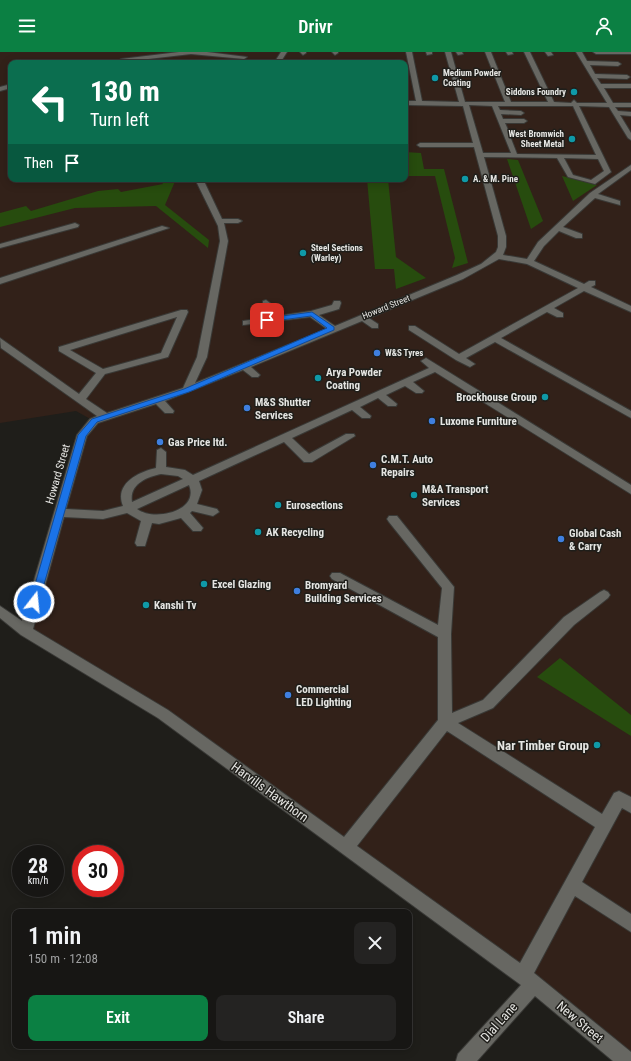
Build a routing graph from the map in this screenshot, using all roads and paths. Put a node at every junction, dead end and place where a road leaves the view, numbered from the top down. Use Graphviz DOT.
graph roads {
  1 [pos="189,52"];
  2 [pos="192,52"];
  3 [pos="248,52"];
  4 [pos="409,52"];
  5 [pos="448,52"];
  6 [pos="488,52"];
  7 [pos="527,52"];
  8 [pos="580,52"];
  9 [pos="596,52"];
  10 [pos="629,52"];
  11 [pos="161,56"];
  12 [pos="244,57"];
  13 [pos="129,60"];
  14 [pos="167,60"];
  15 [pos="242,60"];
  16 [pos="585,62"];
  17 [pos="617,62"];
  18 [pos="592,74"];
  19 [pos="626,75"];
  20 [pos="462,76"];
  21 [pos="455,77"];
  22 [pos="599,86"];
  23 [pos="631,86"];
  24 [pos="408,103"];
  25 [pos="575,103"];
  26 [pos="420,104"];
  27 [pos="465,104"];
  28 [pos="494,104"];
  29 [pos="509,104"];
  30 [pos="552,104"];
  31 [pos="610,105"];
  32 [pos="631,105"];
  33 [pos="498,112"];
  34 [pos="521,113"];
  35 [pos="631,114"];
  36 [pos="620,117"];
  37 [pos="501,121"];
  38 [pos="524,121"];
  39 [pos="529,133"];
  40 [pos="506,134"];
  41 [pos="631,138"];
  42 [pos="420,144"];
  43 [pos="430,145"];
  44 [pos="477,145"];
  45 [pos="432,153"];
  46 [pos="479,155"];
  47 [pos="515,156"];
  48 [pos="558,156"];
  49 [pos="600,157"];
  50 [pos="631,167"];
  51 [pos="200,182"];
  52 [pos="594,195"];
  53 [pos="614,195"];
  54 [pos="605,199"];
  55 [pos="617,203"];
  56 [pos="238,221"];
  57 [pos="219,222"];
  58 [pos="75,225"];
  59 [pos="165,228"];
  60 [pos="558,228"];
  61 [pos="579,236"];
  62 [pos="0,246"];
  63 [pos="497,256"];
  64 [pos="529,262"];
  65 [pos="0,281"];
  66 [pos="589,285"];
  67 [pos="266,303"];
  68 [pos="337,303"];
  69 [pos="547,308"];
  70 [pos="631,309"];
  71 [pos="312,314"];
  72 [pos="560,315"];
  73 [pos="362,317"];
  74 [pos="267,320"];
  75 [pos="246,323"];
  76 [pos="375,326"];
  77 [pos="332,328"];
  78 [pos="412,328"];
  79 [pos="495,338"];
  80 [pos="1,345"];
  81 [pos="459,358"];
  82 [pos="426,361"];
  83 [pos="470,364"];
  84 [pos="244,366"];
  85 [pos="436,368"];
  86 [pos="102,372"];
  87 [pos="255,375"];
  88 [pos="406,382"];
  89 [pos="187,390"];
  90 [pos="419,391"];
  91 [pos="379,394"];
  92 [pos="80,400"];
  93 [pos="158,400"];
  94 [pos="392,404"];
  95 [pos="353,406"];
  96 [pos="324,407"];
  97 [pos="169,411"];
  98 [pos="334,414"];
  99 [pos="631,415"];
  100 [pos="302,416"];
  101 [pos="366,416"];
  102 [pos="105,417"];
  103 [pos="311,425"];
  104 [pos="350,436"];
  105 [pos="284,437"];
  106 [pos="161,452"];
  107 [pos="161,470"];
  108 [pos="192,480"];
  109 [pos="631,490"];
  110 [pos="128,509"];
  111 [pos="187,510"];
  112 [pos="213,512"];
  113 [pos="60,513"];
  114 [pos="146,519"];
  115 [pos="393,519"];
  116 [pos="197,528"];
  117 [pos="142,543"];
  118 [pos="336,576"];
  119 [pos="604,595"];
  120 [pos="0,611"];
  121 [pos="26,631"];
  122 [pos="444,634"];
  123 [pos="446,722"];
  124 [pos="631,806"];
  125 [pos="604,824"];
  126 [pos="346,847"];
  127 [pos="572,885"];
  128 [pos="631,924"];
  129 [pos="528,980"];
  130 [pos="465,1061"];
  131 [pos="627,1061"];
  1 -- 2 [label="street"];
  1 -- 11 [label="street"];
  1 -- 12 [label="street"];
  3 -- 12 [label="street"];
  4 -- 26 [label="street"];
  5 -- 21 [label="street"];
  6 -- 29 [label="street"];
  7 -- 30 [label="street"];
  8 -- 16 [label="street"];
  9 -- 10 [label="street"];
  11 -- 13 [label="street"];
  11 -- 14 [label="street"];
  12 -- 15 [label="street"];
  16 -- 17 [label="street"];
  16 -- 18 [label="street"];
  18 -- 19 [label="street"];
  18 -- 22 [label="street"];
  20 -- 21 [label="street"];
  21 -- 27 [label="street"];
  22 -- 23 [label="street"];
  22 -- 31 [label="street"];
  24 -- 26 [label="street"];
  25 -- 30 [label="street"];
  25 -- 31 [label="street"];
  25 -- 49 [label="street"];
  26 -- 27 [label="street"];
  27 -- 28 [label="street"];
  27 -- 44 [label="street"];
  28 -- 29 [label="street"];
  28 -- 33 [label="street"];
  29 -- 30 [label="street"];
  31 -- 32 [label="street"];
  31 -- 36 [label="street"];
  33 -- 34 [label="street"];
  33 -- 37 [label="street"];
  35 -- 36 [label="street"];
  36 -- 41 [label="street"];
  37 -- 38 [label="street"];
  37 -- 40 [label="street"];
  39 -- 40 [label="street"];
  40 -- 47 [label="street"];
  42 -- 43 [label="street"];
  43 -- 44 [label="street"];
  43 -- 45 [label="street"];
  44 -- 46 [label="street"];
  46 -- 47 [label="street"];
  46 -- 63 [label="street"];
  47 -- 48 [label="street"];
  48 -- 49 [label="street"];
  48 -- 49 [label="street"];
  50 -- 52 [label="street"];
  51 -- 57 [label="street"];
  52 -- 54 [label="street"];
  52 -- 60 [label="street"];
  53 -- 54 [label="street"];
  54 -- 55 [label="street"];
  56 -- 57 [label="street"];
  57 -- 89 [label="street"];
  58 -- 62 [label="street"];
  59 -- 65 [label="street"];
  60 -- 61 [label="street"];
  60 -- 64 [label="street"];
  63 -- 64 [label="street"];
  63 -- 73 [label="street, Howard Street"];
  64 -- 66 [label="street"];
  66 -- 69 [label="street"];
  66 -- 70 [label="street"];
  67 -- 74 [label="street"];
  68 -- 71 [label="street"];
  69 -- 72 [label="street"];
  69 -- 79 [label="street"];
  71 -- 74 [label="street"];
  71 -- 77 [label="street"];
  73 -- 76 [label="street"];
  73 -- 77 [label="street, Howard Street"];
  74 -- 75 [label="street"];
  77 -- 84 [label="street, Howard Street"];
  78 -- 81 [label="street"];
  79 -- 81 [label="street"];
  79 -- 99 [label="street"];
  80 -- 92 [label="street"];
  81 -- 83 [label="street"];
  82 -- 85 [label="street"];
  84 -- 87 [label="street"];
  84 -- 89 [label="street, Howard Street"];
  85 -- 88 [label="street"];
  85 -- 109 [label="street"];
  86 -- 86 [label="street"];
  86 -- 92 [label="street"];
  88 -- 90 [label="street"];
  88 -- 91 [label="street"];
  89 -- 93 [label="street, Howard Street"];
  91 -- 94 [label="street"];
  91 -- 95 [label="street"];
  92 -- 102 [label="street"];
  93 -- 97 [label="street"];
  93 -- 102 [label="street, Howard Street"];
  95 -- 98 [label="street"];
  95 -- 101 [label="street"];
  96 -- 98 [label="street"];
  98 -- 103 [label="street"];
  100 -- 103 [label="street"];
  102 -- 113 [label="street, Howard Street"];
  103 -- 105 [label="street"];
  104 -- 105 [label="street"];
  105 -- 108 [label="street"];
  106 -- 107 [label="street"];
  107 -- 108 [label="street"];
  107 -- 110 [label="street"];
  108 -- 110 [label="street"];
  108 -- 111 [label="street"];
  110 -- 113 [label="street"];
  110 -- 114 [label="street"];
  111 -- 112 [label="street"];
  111 -- 114 [label="street"];
  111 -- 116 [label="street"];
  113 -- 121 [label="street, Howard Street"];
  114 -- 117 [label="street"];
  115 -- 122 [label="street"];
  118 -- 122 [label="street"];
  119 -- 123 [label="street"];
  120 -- 121 [label="street, Harvills Hawthorn"];
  121 -- 126 [label="street, Harvills Hawthorn"];
  122 -- 123 [label="street"];
  123 -- 125 [label="street"];
  123 -- 126 [label="street"];
  124 -- 125 [label="street, Dial Lane"];
  125 -- 127 [label="street, Dial Lane"];
  126 -- 129 [label="street, Harvills Hawthorn"];
  127 -- 128 [label="street"];
  127 -- 129 [label="street, Dial Lane"];
  129 -- 130 [label="street, Dial Lane"];
  129 -- 131 [label="street, New Street"];
}
